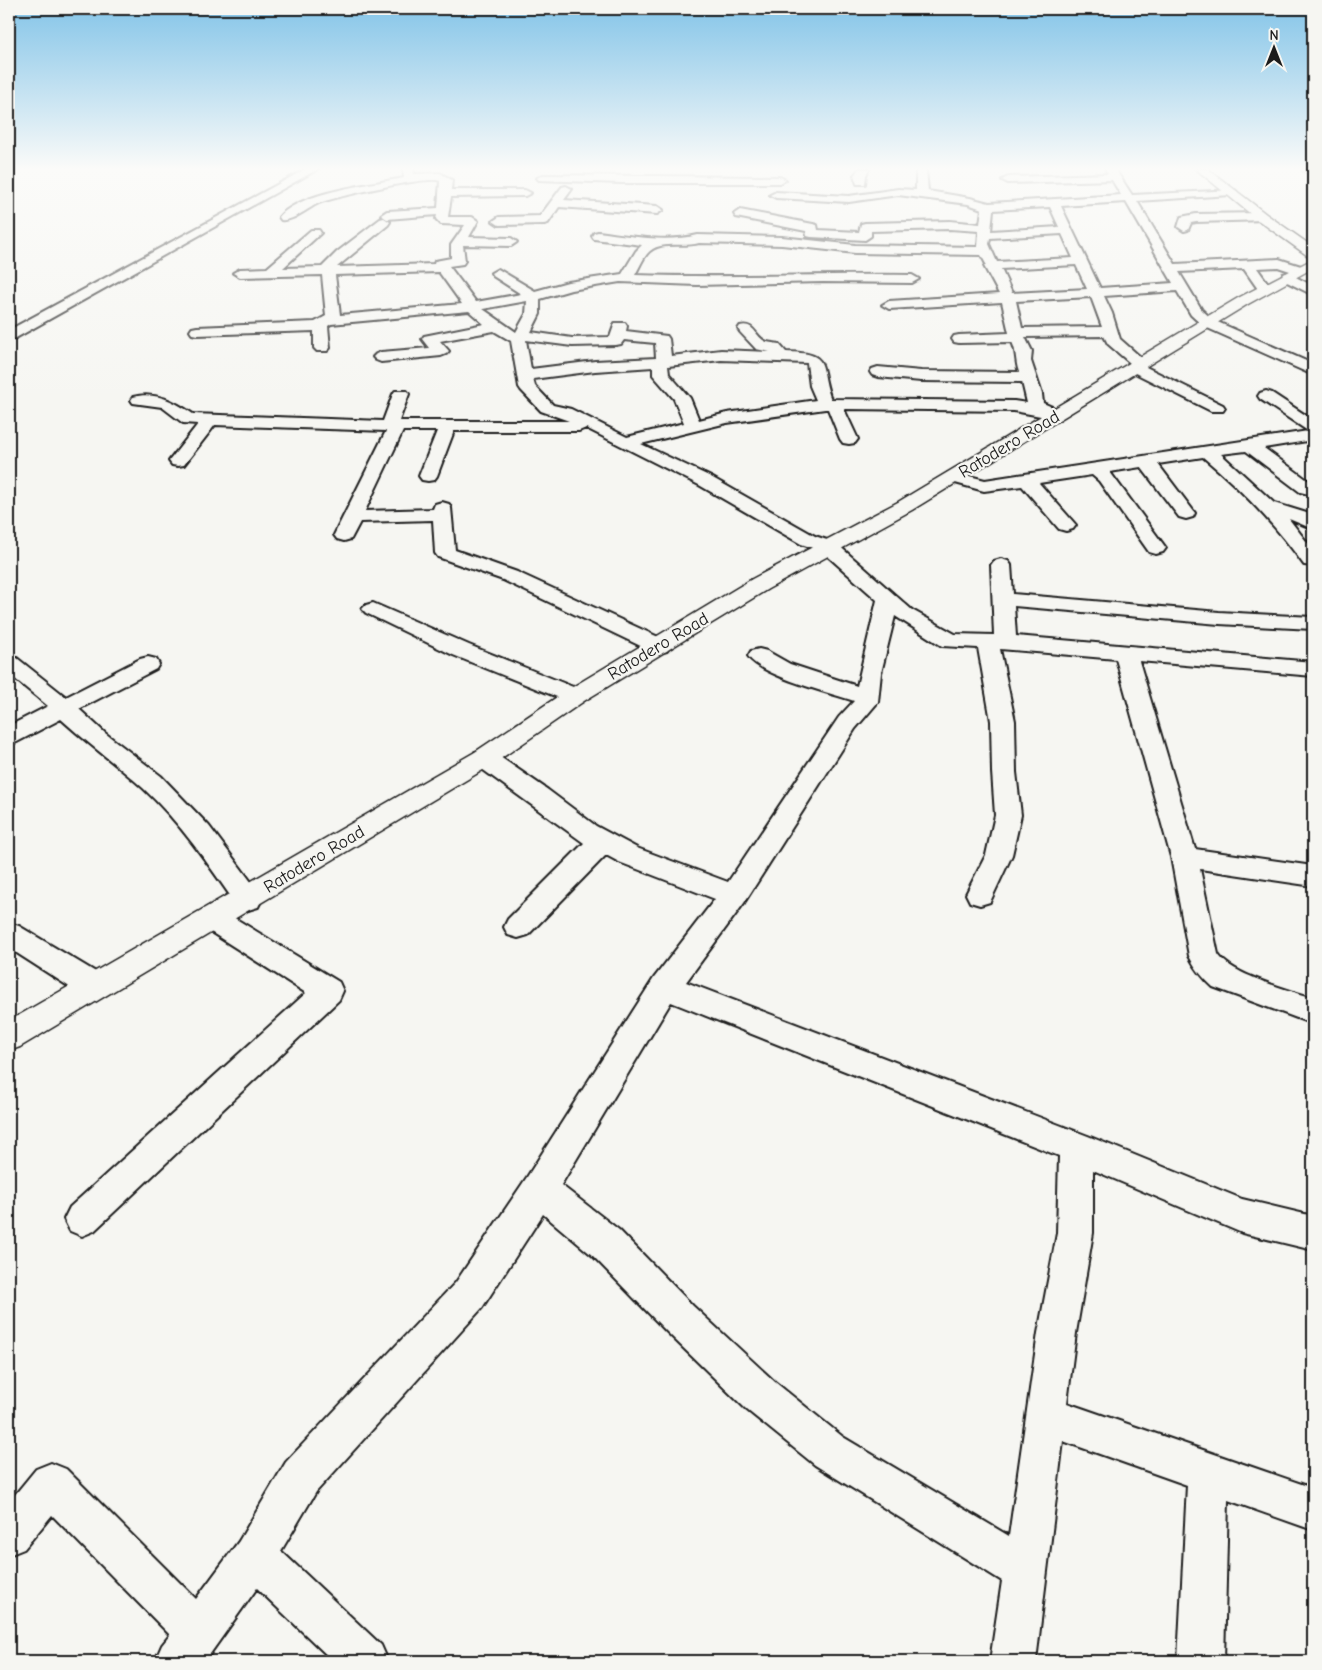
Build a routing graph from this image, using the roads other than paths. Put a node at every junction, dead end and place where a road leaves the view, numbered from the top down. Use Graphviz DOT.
graph roads {
  1 [pos="171,247"];
  2 [pos="299,247"];
  3 [pos="352,247"];
  4 [pos="457,247"];
  5 [pos="647,247"];
  6 [pos="809,247"];
  7 [pos="868,247"];
  8 [pos="984,247"];
  9 [pos="1074,247"];
  10 [pos="1158,247"];
  11 [pos="1287,247"];
  12 [pos="986,251"];
  13 [pos="873,261"];
  14 [pos="1080,261"];
  15 [pos="1248,265"];
  16 [pos="992,266"];
  17 [pos="1303,266"];
  18 [pos="443,268"];
  19 [pos="1171,268"];
  20 [pos="329,270"];
  21 [pos="272,271"];
  22 [pos="240,273"];
  23 [pos="498,273"];
  24 [pos="618,278"];
  25 [pos="912,279"];
  26 [pos="1181,287"];
  27 [pos="1265,289"];
  28 [pos="1313,291"];
  29 [pos="1094,292"];
  30 [pos="532,296"];
  31 [pos="1007,298"];
  32 [pos="889,305"];
  33 [pos="472,307"];
  34 [pos="327,323"];
  35 [pos="1208,323"];
  36 [pos="496,326"];
  37 [pos="745,329"];
  38 [pos="197,331"];
  39 [pos="1110,331"];
  40 [pos="1017,335"];
  41 [pos="9,336"];
  42 [pos="519,337"];
  43 [pos="959,339"];
  44 [pos="322,348"];
  45 [pos="783,356"];
  46 [pos="381,357"];
  47 [pos="662,362"];
  48 [pos="1137,366"];
  49 [pos="1313,370"];
  50 [pos="878,372"];
  51 [pos="525,375"];
  52 [pos="1028,377"];
  53 [pos="400,394"];
  54 [pos="1266,396"];
  55 [pos="139,400"];
  56 [pos="829,403"];
  57 [pos="1217,408"];
  58 [pos="1049,413"];
  59 [pos="210,420"];
  60 [pos="693,425"];
  61 [pos="393,426"];
  62 [pos="447,426"];
  63 [pos="594,426"];
  64 [pos="1313,427"];
  65 [pos="1313,435"];
  66 [pos="848,439"];
  67 [pos="627,442"];
  68 [pos="1250,445"];
  69 [pos="1208,452"];
  70 [pos="1146,461"];
  71 [pos="178,462"];
  72 [pos="1096,469"];
  73 [pos="428,476"];
  74 [pos="954,477"];
  75 [pos="1028,480"];
  76 [pos="1313,490"];
  77 [pos="1268,507"];
  78 [pos="1186,513"];
  79 [pos="352,517"];
  80 [pos="1313,523"];
  81 [pos="1066,525"];
  82 [pos="344,535"];
  83 [pos="829,547"];
  84 [pos="1156,548"];
  85 [pos="1311,562"];
  86 [pos="1000,565"];
  87 [pos="888,599"];
  88 [pos="1002,599"];
  89 [pos="373,609"];
  90 [pos="1313,623"];
  91 [pos="996,642"];
  92 [pos="659,646"];
  93 [pos="1126,653"];
  94 [pos="759,656"];
  95 [pos="9,663"];
  96 [pos="148,664"];
  97 [pos="1312,670"];
  98 [pos="575,696"];
  99 [pos="867,696"];
  100 [pos="64,708"];
  101 [pos="9,736"];
  102 [pos="484,758"];
  103 [pos="603,841"];
  104 [pos="1184,856"];
  105 [pos="1313,876"];
  106 [pos="980,894"];
  107 [pos="734,895"];
  108 [pos="248,898"];
  109 [pos="213,919"];
  110 [pos="518,927"];
  111 [pos="9,934"];
  112 [pos="93,986"];
  113 [pos="664,987"];
  114 [pos="1313,1012"];
  115 [pos="9,1038"];
  116 [pos="1076,1147"];
  117 [pos="538,1189"];
  118 [pos="82,1219"];
  119 [pos="1313,1233"];
  120 [pos="1047,1416"];
  121 [pos="1208,1473"];
  122 [pos="1313,1509"];
  123 [pos="9,1534"];
  124 [pos="254,1556"];
  125 [pos="1025,1570"];
  126 [pos="189,1647"];
  127 [pos="365,1661"];
  128 [pos="1012,1661"];
  129 [pos="1201,1661"];
  1 -- 41 [label="street"];
  2 -- 21 [label="street"];
  3 -- 20 [label="street"];
  4 -- 18 [label="street"];
  5 -- 24 [label="street"];
  6 -- 13 [label="street"];
  7 -- 13 [label="street"];
  8 -- 12 [label="street"];
  9 -- 14 [label="street"];
  10 -- 19 [label="street"];
  11 -- 17 [label="main road"];
  12 -- 13 [label="street"];
  12 -- 16 [label="street"];
  13 -- 24 [label="street"];
  13 -- 25 [label="street"];
  14 -- 16 [label="street"];
  14 -- 29 [label="street"];
  15 -- 17 [label="street"];
  15 -- 19 [label="street"];
  15 -- 27 [label="street"];
  16 -- 31 [label="street"];
  17 -- 27 [label="main road, Ratodero Road"];
  17 -- 28 [label="street"];
  18 -- 20 [label="street"];
  18 -- 33 [label="street"];
  19 -- 26 [label="street"];
  20 -- 21 [label="street"];
  20 -- 34 [label="street"];
  21 -- 22 [label="street"];
  23 -- 30 [label="street"];
  24 -- 30 [label="street"];
  26 -- 29 [label="street"];
  26 -- 35 [label="street"];
  27 -- 35 [label="main road, Ratodero Road"];
  29 -- 31 [label="street"];
  29 -- 39 [label="street"];
  30 -- 33 [label="street"];
  30 -- 42 [label="street"];
  31 -- 32 [label="street"];
  31 -- 40 [label="street"];
  33 -- 34 [label="street"];
  33 -- 36 [label="street"];
  34 -- 38 [label="street"];
  34 -- 44 [label="street"];
  35 -- 48 [label="main road, Ratodero Road"];
  35 -- 49 [label="street"];
  36 -- 42 [label="street"];
  36 -- 46 [label="street"];
  37 -- 45 [label="street"];
  39 -- 40 [label="street"];
  39 -- 48 [label="street"];
  40 -- 43 [label="street"];
  40 -- 52 [label="street"];
  42 -- 47 [label="street"];
  42 -- 51 [label="street"];
  45 -- 47 [label="street"];
  45 -- 56 [label="street"];
  47 -- 51 [label="street"];
  47 -- 60 [label="street"];
  48 -- 57 [label="street"];
  48 -- 58 [label="main road, Ratodero Road"];
  50 -- 52 [label="street"];
  51 -- 63 [label="street"];
  52 -- 58 [label="street"];
  53 -- 61 [label="street"];
  54 -- 64 [label="street"];
  55 -- 59 [label="street"];
  56 -- 58 [label="street"];
  56 -- 60 [label="street"];
  56 -- 66 [label="street"];
  58 -- 74 [label="main road, Ratodero Road"];
  59 -- 61 [label="street"];
  59 -- 71 [label="street"];
  60 -- 67 [label="street"];
  61 -- 62 [label="street"];
  61 -- 79 [label="street"];
  62 -- 63 [label="street"];
  62 -- 73 [label="street"];
  63 -- 67 [label="street"];
  65 -- 68 [label="street"];
  67 -- 83 [label="street"];
  68 -- 69 [label="street"];
  68 -- 76 [label="street"];
  69 -- 70 [label="street"];
  69 -- 77 [label="street"];
  70 -- 72 [label="street"];
  70 -- 78 [label="street"];
  72 -- 75 [label="street"];
  72 -- 84 [label="street"];
  74 -- 75 [label="street"];
  74 -- 83 [label="main road, Ratodero Road"];
  75 -- 81 [label="street"];
  77 -- 80 [label="street"];
  77 -- 85 [label="street"];
  79 -- 82 [label="street"];
  79 -- 92 [label="street"];
  83 -- 87 [label="street"];
  83 -- 92 [label="main road, Ratodero Road"];
  86 -- 88 [label="street"];
  87 -- 91 [label="street"];
  87 -- 99 [label="street"];
  88 -- 90 [label="street"];
  88 -- 91 [label="street"];
  89 -- 98 [label="street"];
  91 -- 93 [label="street"];
  91 -- 106 [label="street"];
  92 -- 98 [label="main road, Ratodero Road"];
  93 -- 97 [label="street"];
  93 -- 104 [label="street"];
  94 -- 99 [label="street"];
  95 -- 100 [label="street"];
  96 -- 100 [label="street"];
  98 -- 102 [label="main road, Ratodero Road"];
  99 -- 107 [label="street"];
  100 -- 101 [label="street"];
  100 -- 108 [label="street"];
  102 -- 103 [label="street"];
  102 -- 108 [label="main road, Ratodero Road"];
  103 -- 107 [label="street"];
  103 -- 110 [label="street"];
  104 -- 105 [label="street"];
  104 -- 114 [label="street"];
  107 -- 113 [label="street"];
  108 -- 109 [label="main road, Ratodero Road"];
  109 -- 112 [label="main road, Ratodero Road"];
  109 -- 118 [label="street"];
  111 -- 112 [label="street"];
  112 -- 115 [label="main road, Ratodero Road"];
  113 -- 116 [label="street"];
  113 -- 117 [label="street"];
  116 -- 119 [label="street"];
  116 -- 120 [label="street"];
  117 -- 124 [label="street"];
  117 -- 125 [label="street"];
  120 -- 121 [label="street"];
  120 -- 125 [label="street"];
  121 -- 122 [label="street"];
  121 -- 129 [label="street"];
  123 -- 126 [label="street"];
  124 -- 126 [label="street"];
  124 -- 127 [label="street"];
  125 -- 128 [label="street"];
}
